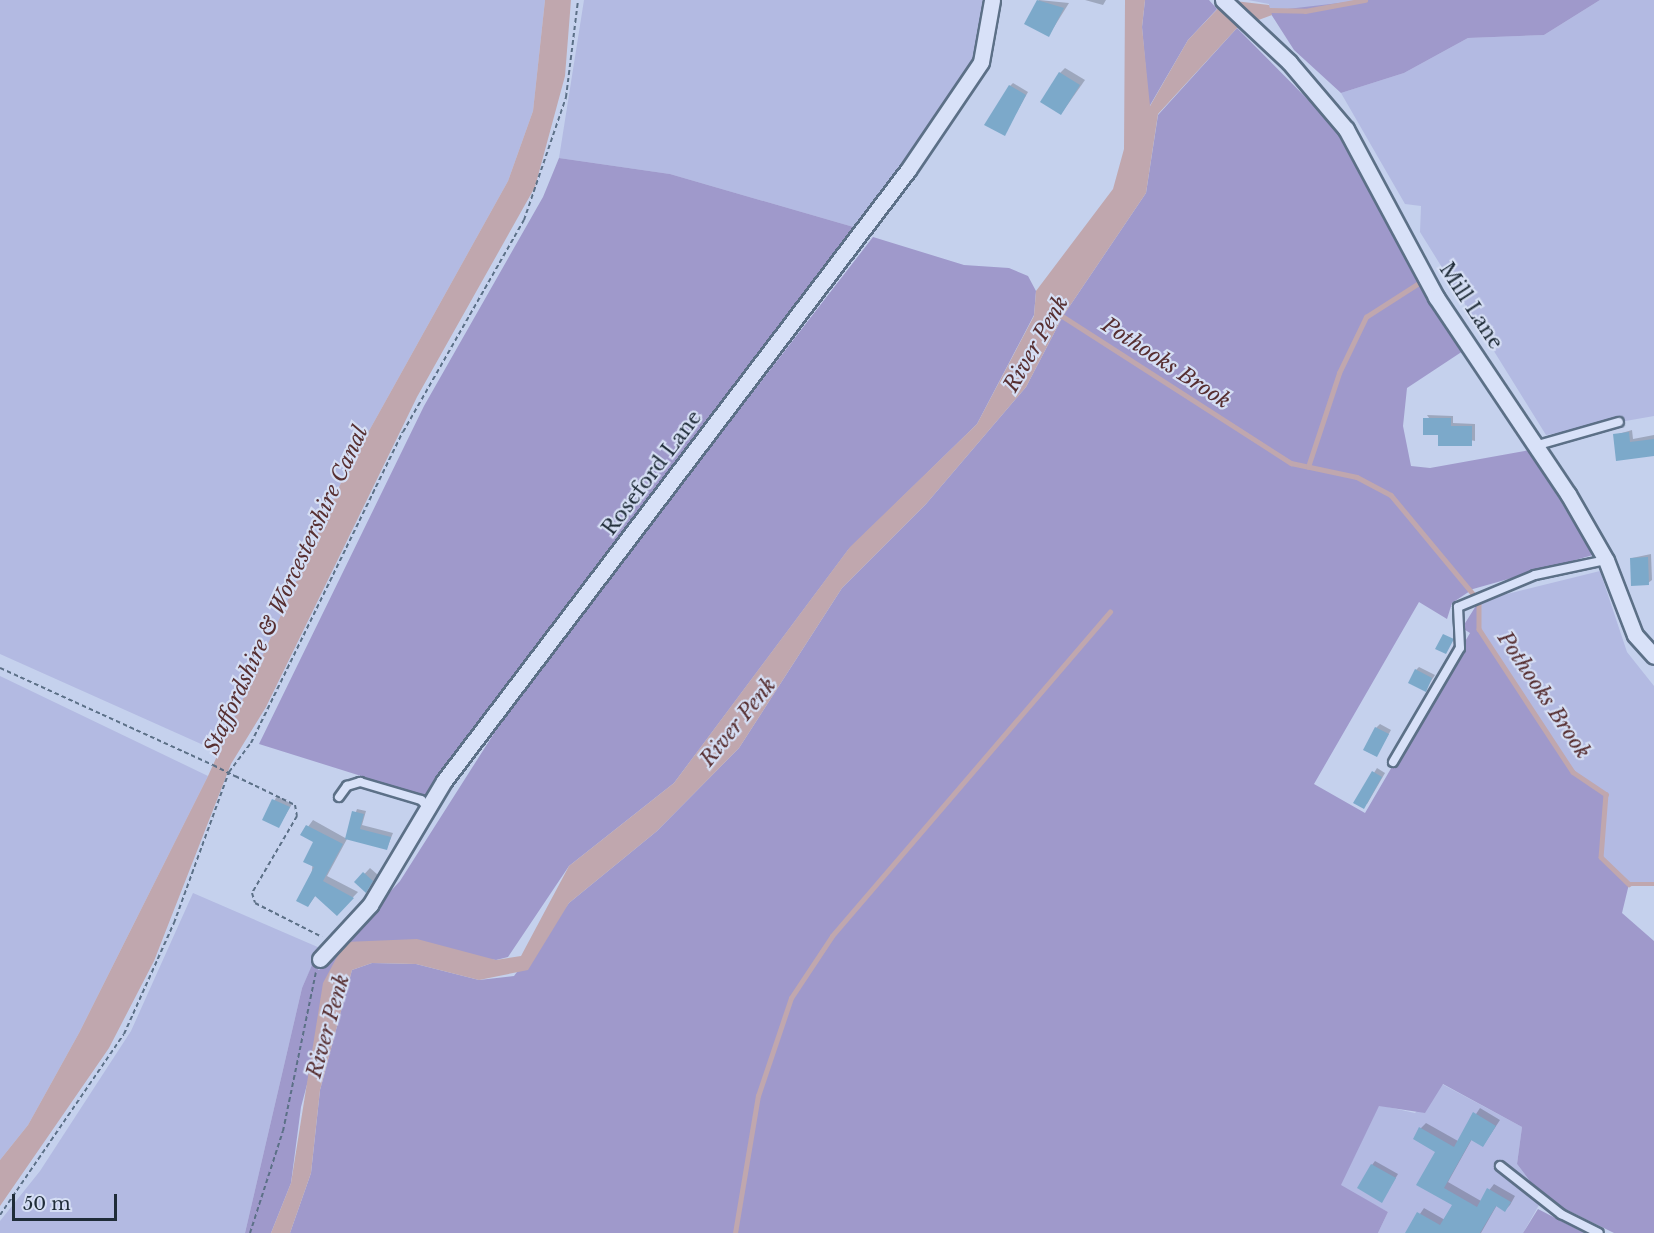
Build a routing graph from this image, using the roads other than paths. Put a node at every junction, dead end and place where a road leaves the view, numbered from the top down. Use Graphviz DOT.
graph roads {
  1 [pos="992,0"];
  2 [pos="1223,0"];
  3 [pos="1619,422"];
  4 [pos="1538,445"];
  5 [pos="1606,560"];
  6 [pos="1654,656"];
  7 [pos="1393,762"];
  8 [pos="339,797"];
  9 [pos="430,810"];
  10 [pos="320,959"];
  11 [pos="1500,1166"];
  12 [pos="1599,1233"];
  1 -- 9 [label="street, Roseford Lane"];
  2 -- 4 [label="street, Mill Lane"];
  3 -- 4 [label="lane"];
  4 -- 5 [label="street, Mill Lane"];
  5 -- 6 [label="street, Mill Lane"];
  5 -- 7 [label="lane"];
  8 -- 9 [label="lane"];
  9 -- 10 [label="street, Roseford Lane"];
  11 -- 12 [label="lane"];
}
